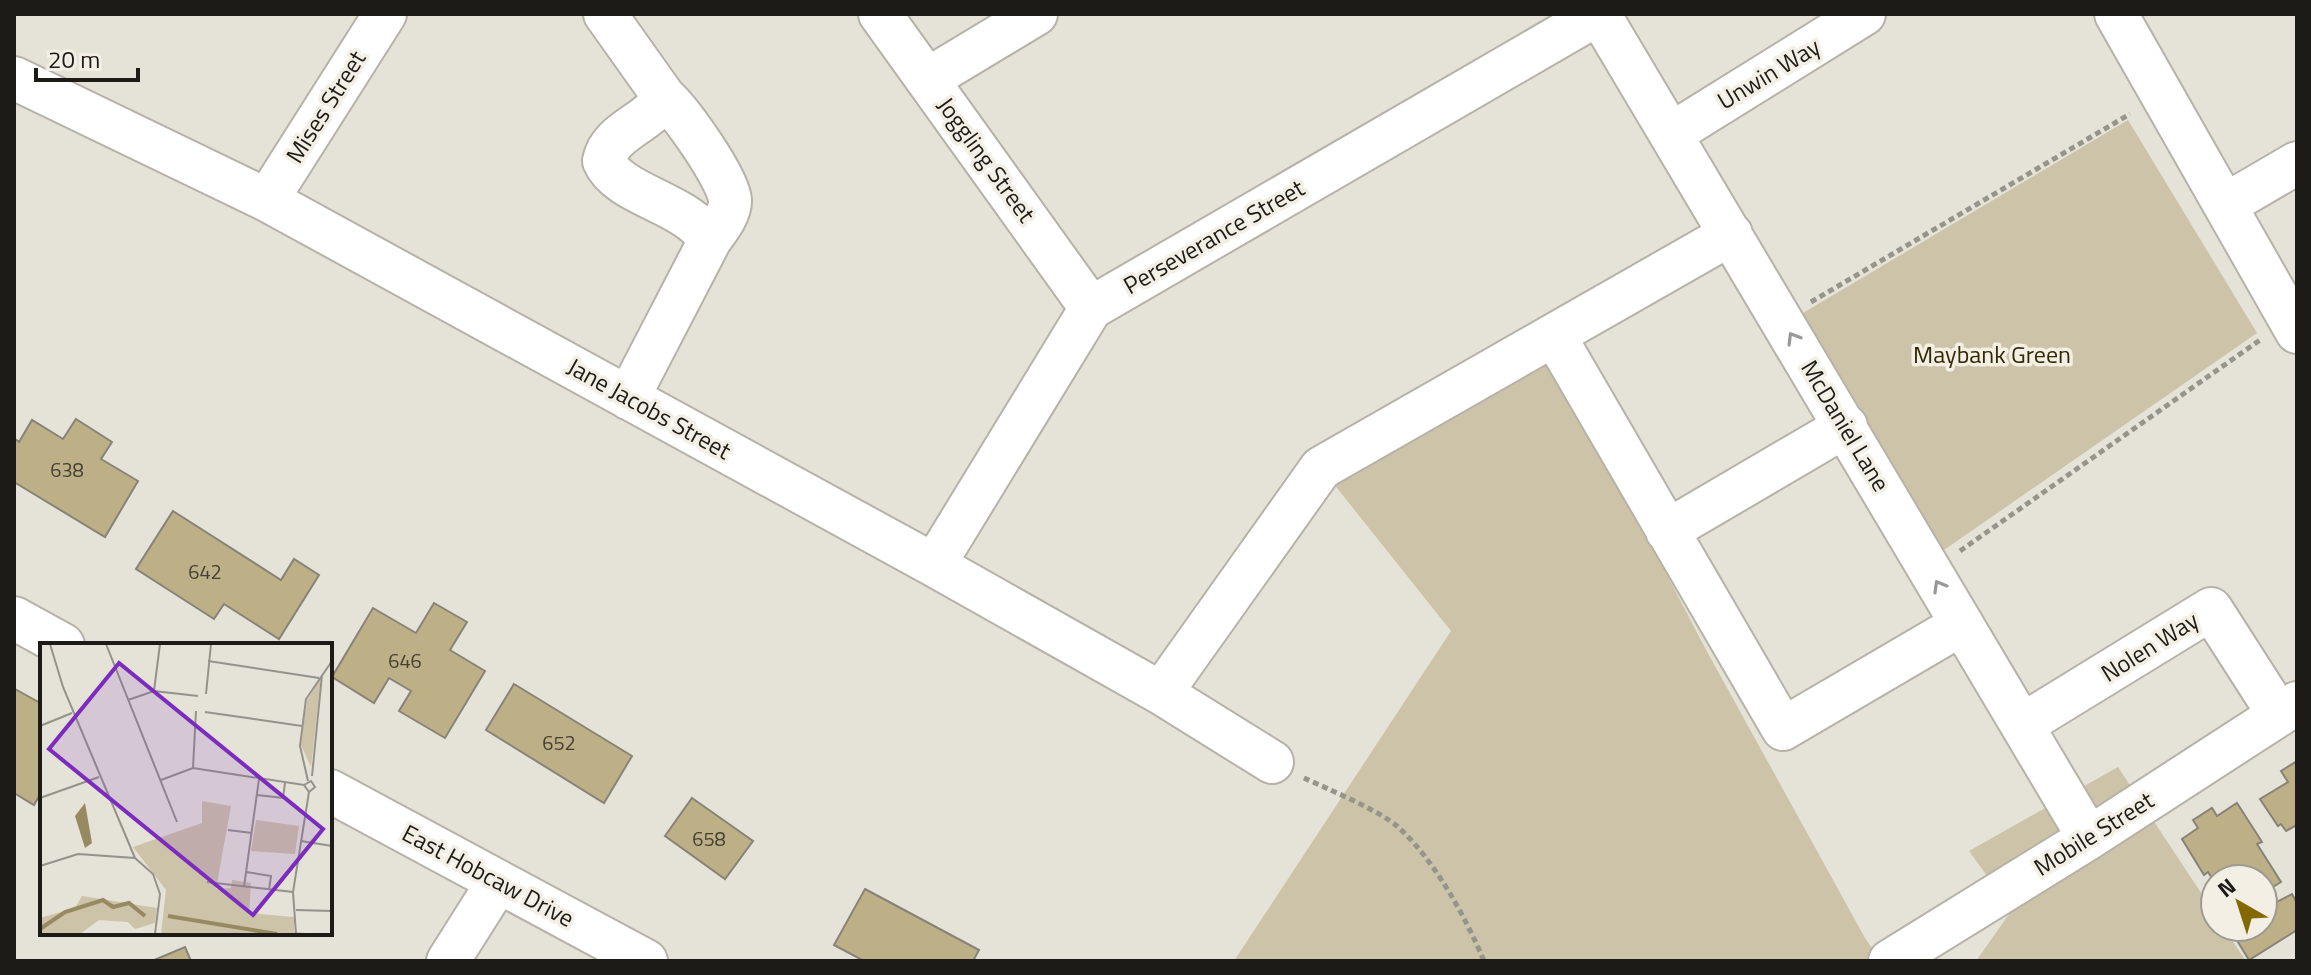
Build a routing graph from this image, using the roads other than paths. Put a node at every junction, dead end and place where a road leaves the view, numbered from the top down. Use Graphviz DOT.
graph roads {
  1 [pos="385,14"];
  2 [pos="605,14"];
  3 [pos="880,14"];
  4 [pos="1036,14"];
  5 [pos="1599,14"];
  6 [pos="1864,14"];
  7 [pos="2116,14"];
  8 [pos="14,78"];
  9 [pos="928,79"];
  10 [pos="664,97"];
  11 [pos="1671,134"];
  12 [pos="2297,163"];
  13 [pos="267,200"];
  14 [pos="2225,205"];
  15 [pos="1731,234"];
  16 [pos="710,240"];
  17 [pos="1091,308"];
  18 [pos="2293,325"];
  19 [pos="1554,335"];
  20 [pos="628,398"];
  21 [pos="1846,426"];
  22 [pos="1667,531"];
  23 [pos="934,565"];
  24 [pos="14,618"];
  25 [pos="1962,624"];
  26 [pos="59,643"];
  27 [pos="1161,693"];
  28 [pos="2288,709"];
  29 [pos="2022,725"];
  30 [pos="1272,762"];
  31 [pos="332,792"];
  32 [pos="2089,838"];
  33 [pos="498,882"];
  34 [pos="448,961"];
  35 [pos="646,961"];
  36 [pos="1890,961"];
  1 -- 13 [label="street, Mises Street"];
  2 -- 10 [label="street"];
  3 -- 9 [label="street, Joggling Street"];
  4 -- 9 [label="street"];
  5 -- 11 [label="street, McDaniel Lane"];
  5 -- 17 [label="street, Perseverance Street"];
  6 -- 11 [label="street, Unwin Way"];
  7 -- 14 [label="street"];
  8 -- 13 [label="street, Jane Jacobs Street"];
  9 -- 17 [label="street, Joggling Street"];
  10 -- 16 [label="street"];
  10 -- 16 [label="street"];
  11 -- 15 [label="street, McDaniel Lane"];
  12 -- 14 [label="street"];
  13 -- 20 [label="street, Jane Jacobs Street"];
  14 -- 18 [label="street"];
  15 -- 19 [label="street"];
  21 -- 15 [label="street, McDaniel Lane, one-way"];
  16 -- 20 [label="street"];
  17 -- 23 [label="street, Perseverance Street"];
  19 -- 22 [label="street"];
  19 -- 27 [label="street"];
  20 -- 23 [label="street, Jane Jacobs Street"];
  21 -- 22 [label="street"];
  25 -- 21 [label="street, McDaniel Lane, one-way"];
  22 -- 25 [label="street"];
  23 -- 27 [label="street, Jane Jacobs Street"];
  24 -- 26 [label="street"];
  25 -- 29 [label="street, McDaniel Lane"];
  27 -- 30 [label="street, Jane Jacobs Street"];
  28 -- 29 [label="street, Nolen Way"];
  28 -- 32 [label="street, Mobile Street"];
  29 -- 32 [label="street, McDaniel Lane"];
  31 -- 33 [label="street, East Hobcaw Drive"];
  32 -- 36 [label="street, Mobile Street"];
  33 -- 34 [label="street"];
  33 -- 35 [label="street, East Hobcaw Drive"];
}
